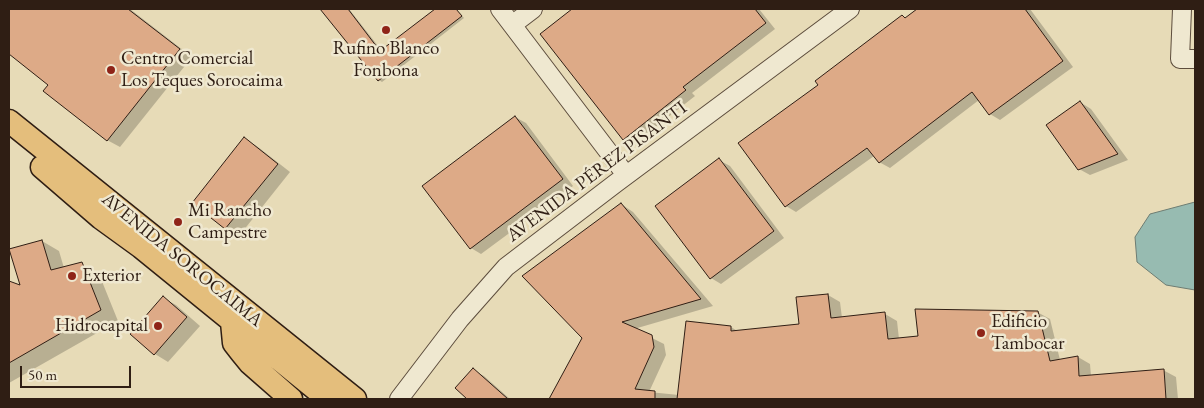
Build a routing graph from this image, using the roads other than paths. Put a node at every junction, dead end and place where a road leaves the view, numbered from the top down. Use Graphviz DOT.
graph roads {
  1 [pos="500,9"];
  2 [pos="533,9"];
  3 [pos="850,9"];
  4 [pos="1182,9"];
  5 [pos="512,25"];
  6 [pos="1195,59"];
  7 [pos="9,121"];
  8 [pos="9,138"];
  9 [pos="626,175"];
  10 [pos="232,322"];
  11 [pos="291,399"];
  12 [pos="328,399"];
  13 [pos="355,399"];
  14 [pos="399,399"];
  1 -- 5 [label="street"];
  2 -- 5 [label="street"];
  3 -- 9 [label="street, AVENIDA PÉREZ PISANTI"];
  4 -- 6 [label="street"];
  5 -- 9 [label="street"];
  7 -- 13 [label="main road, AVENIDA SOROCAIMA"];
  8 -- 10 [label="main road, AVENIDA SOROCAIMA"];
  9 -- 14 [label="street, AVENIDA PÉREZ PISANTI"];
  10 -- 11 [label="main road"];
  10 -- 12 [label="main road, AVENIDA SOROCAIMA"];
}
